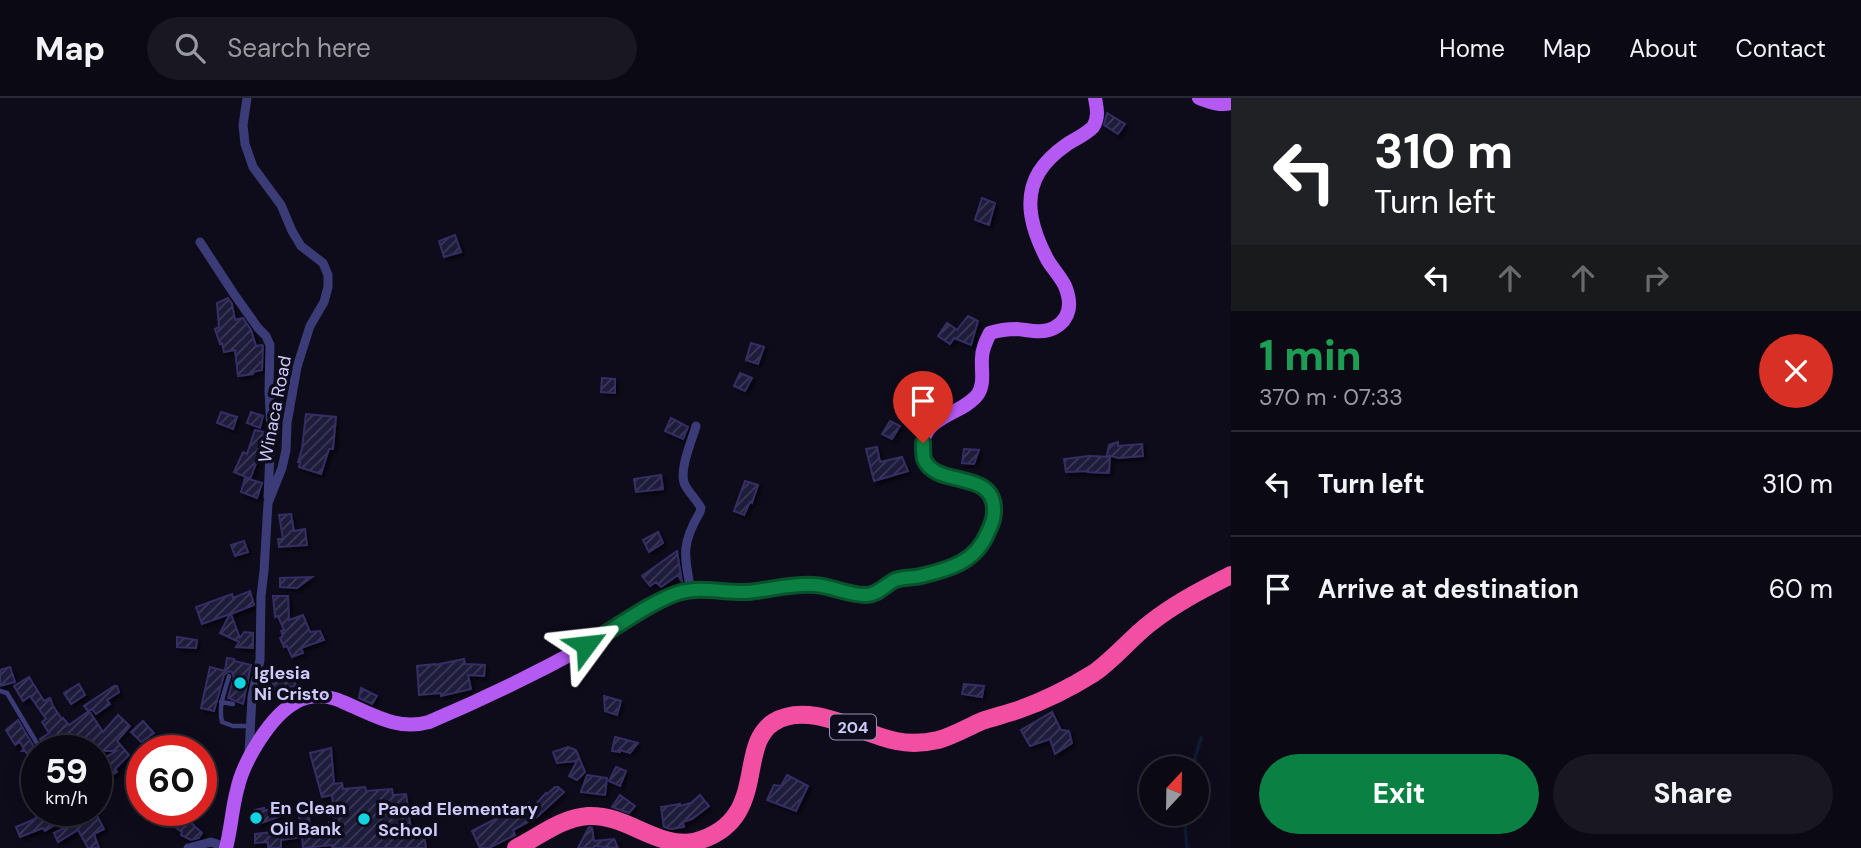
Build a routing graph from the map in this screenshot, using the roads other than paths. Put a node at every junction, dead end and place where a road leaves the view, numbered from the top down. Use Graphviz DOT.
graph roads {
  1 [pos="1095,98"];
  2 [pos="1199,98"];
  3 [pos="245,99"];
  4 [pos="1231,103"];
  5 [pos="200,242"];
  6 [pos="696,426"];
  7 [pos="268,503"];
  8 [pos="1231,575"];
  9 [pos="691,591"];
  10 [pos="229,676"];
  11 [pos="0,691"];
  12 [pos="221,702"];
  13 [pos="233,704"];
  14 [pos="250,726"];
  15 [pos="32,735"];
  16 [pos="249,756"];
  17 [pos="226,847"];
  18 [pos="188,848"];
  19 [pos="516,848"];
  1 -- 9 [label="main road"];
  2 -- 4 [label="main road"];
  3 -- 7 [label="street, Winaca Road"];
  5 -- 7 [label="street"];
  6 -- 9 [label="street"];
  7 -- 14 [label="street, Winaca Road"];
  8 -- 19 [label="highway, 204"];
  9 -- 16 [label="main road"];
  10 -- 12 [label="lane"];
  11 -- 15 [label="lane"];
  12 -- 13 [label="lane"];
  12 -- 14 [label="lane"];
  14 -- 16 [label="street, Winaca Road"];
  16 -- 17 [label="main road"];
  17 -- 18 [label="street"];
}
